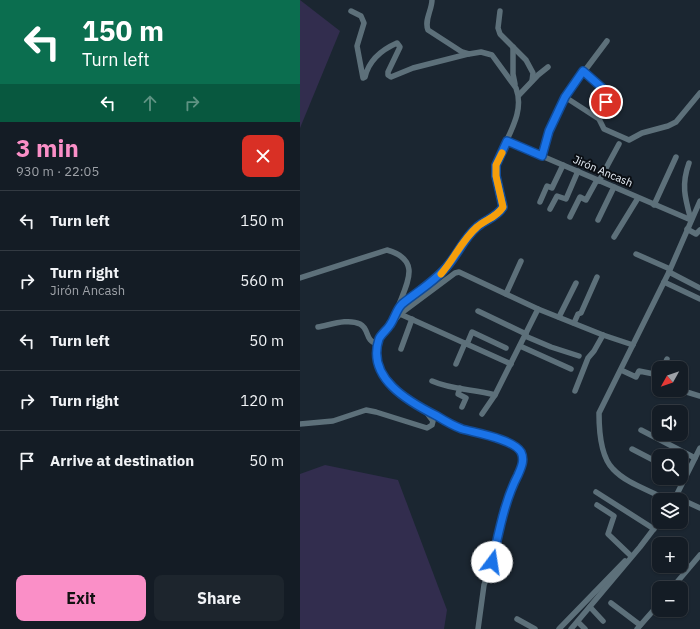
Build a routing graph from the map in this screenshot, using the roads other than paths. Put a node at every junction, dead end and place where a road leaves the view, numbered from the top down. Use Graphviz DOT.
graph roads {
  1 [pos="432,0"];
  2 [pos="351,11"];
  3 [pos="500,11"];
  4 [pos="607,41"];
  5 [pos="513,47"];
  6 [pos="469,54"];
  7 [pos="548,67"];
  8 [pos="583,71"];
  9 [pos="532,81"];
  10 [pos="516,88"];
  11 [pos="700,93"];
  12 [pos="519,95"];
  13 [pos="565,97"];
  14 [pos="603,111"];
  15 [pos="507,141"];
  16 [pos="619,144"];
  17 [pos="542,156"];
  18 [pos="676,157"];
  19 [pos="689,163"];
  20 [pos="563,165"];
  21 [pos="578,172"];
  22 [pos="598,180"];
  23 [pos="614,187"];
  24 [pos="638,198"];
  25 [pos="540,202"];
  26 [pos="700,202"];
  27 [pos="654,205"];
  28 [pos="550,209"];
  29 [pos="570,217"];
  30 [pos="598,220"];
  31 [pos="691,220"];
  32 [pos="687,229"];
  33 [pos="700,230"];
  34 [pos="614,237"];
  35 [pos="636,254"];
  36 [pos="521,261"];
  37 [pos="670,271"];
  38 [pos="597,277"];
  39 [pos="300,278"];
  40 [pos="664,282"];
  41 [pos="576,283"];
  42 [pos="700,288"];
  43 [pos="506,294"];
  44 [pos="700,299"];
  45 [pos="538,309"];
  46 [pos="478,311"];
  47 [pos="399,312"];
  48 [pos="559,317"];
  49 [pos="412,319"];
  50 [pos="574,323"];
  51 [pos="318,327"];
  52 [pos="603,334"];
  53 [pos="526,335"];
  54 [pos="466,343"];
  55 [pos="378,344"];
  56 [pos="633,345"];
  57 [pos="520,346"];
  58 [pos="506,348"];
  59 [pos="401,349"];
  60 [pos="579,356"];
  61 [pos="456,364"];
  62 [pos="511,364"];
  63 [pos="571,369"];
  64 [pos="621,370"];
  65 [pos="652,374"];
  66 [pos="432,381"];
  67 [pos="460,388"];
  68 [pos="575,391"];
  69 [pos="688,392"];
  70 [pos="495,395"];
  71 [pos="700,396"];
  72 [pos="462,407"];
  73 [pos="425,410"];
  74 [pos="482,414"];
  75 [pos="300,424"];
  76 [pos="641,430"];
  77 [pos="700,448"];
  78 [pos="632,449"];
  79 [pos="695,458"];
  80 [pos="652,459"];
  81 [pos="688,469"];
  82 [pos="596,492"];
  83 [pos="654,493"];
  84 [pos="688,504"];
  85 [pos="597,505"];
  86 [pos="700,508"];
  87 [pos="652,528"];
  88 [pos="654,529"];
  89 [pos="645,541"];
  90 [pos="630,555"];
  91 [pos="700,555"];
  92 [pos="678,581"];
  93 [pos="611,603"];
  94 [pos="590,607"];
  95 [pos="652,612"];
  96 [pos="517,619"];
  97 [pos="603,621"];
  98 [pos="578,622"];
  99 [pos="638,627"];
  100 [pos="478,629"];
  101 [pos="534,629"];
  102 [pos="559,629"];
  103 [pos="571,629"];
  104 [pos="585,629"];
  1 -- 6 [label="street"];
  2 -- 6 [label="street"];
  3 -- 5 [label="street"];
  4 -- 8 [label="street"];
  5 -- 9 [label="street"];
  5 -- 10 [label="street"];
  6 -- 10 [label="street"];
  7 -- 9 [label="street"];
  8 -- 13 [label="street"];
  8 -- 14 [label="street"];
  9 -- 12 [label="street"];
  10 -- 12 [label="street"];
  11 -- 13 [label="street"];
  12 -- 15 [label="street"];
  13 -- 17 [label="street"];
  15 -- 17 [label="street, Jirón Ancash"];
  15 -- 47 [label="street"];
  16 -- 22 [label="street"];
  17 -- 20 [label="street, Jirón Ancash"];
  18 -- 27 [label="street"];
  19 -- 31 [label="street"];
  20 -- 21 [label="street, Jirón Ancash"];
  20 -- 25 [label="street"];
  21 -- 22 [label="street, Jirón Ancash"];
  21 -- 28 [label="street"];
  22 -- 23 [label="street, Jirón Ancash"];
  22 -- 29 [label="street"];
  23 -- 24 [label="street, Jirón Ancash"];
  23 -- 30 [label="street"];
  24 -- 27 [label="street, Jirón Ancash"];
  24 -- 34 [label="street"];
  26 -- 31 [label="street"];
  27 -- 31 [label="street, Jirón Ancash"];
  31 -- 32 [label="street"];
  32 -- 33 [label="street"];
  32 -- 37 [label="street"];
  35 -- 37 [label="street"];
  36 -- 43 [label="street"];
  37 -- 40 [label="street"];
  37 -- 42 [label="street"];
  38 -- 50 [label="street"];
  39 -- 47 [label="street"];
  40 -- 44 [label="street"];
  40 -- 56 [label="street"];
  41 -- 48 [label="street"];
  43 -- 45 [label="street"];
  43 -- 47 [label="street"];
  45 -- 48 [label="street"];
  45 -- 53 [label="street"];
  46 -- 53 [label="street"];
  47 -- 49 [label="street"];
  47 -- 55 [label="street"];
  48 -- 50 [label="street"];
  49 -- 54 [label="street"];
  49 -- 59 [label="street"];
  50 -- 52 [label="street"];
  51 -- 55 [label="street"];
  52 -- 56 [label="street"];
  52 -- 68 [label="street"];
  53 -- 57 [label="street"];
  53 -- 60 [label="street"];
  54 -- 58 [label="street"];
  54 -- 61 [label="street"];
  54 -- 62 [label="street"];
  55 -- 73 [label="street"];
  56 -- 64 [label="street"];
  57 -- 62 [label="street"];
  57 -- 63 [label="street"];
  62 -- 70 [label="street"];
  64 -- 65 [label="street"];
  64 -- 83 [label="street"];
  66 -- 67 [label="street"];
  67 -- 70 [label="street"];
  67 -- 72 [label="street"];
  69 -- 71 [label="street"];
  70 -- 74 [label="street"];
  73 -- 75 [label="street"];
  73 -- 100 [label="street"];
  76 -- 79 [label="street"];
  77 -- 79 [label="street"];
  78 -- 80 [label="street"];
  79 -- 81 [label="street"];
  82 -- 87 [label="street"];
  84 -- 86 [label="street"];
  85 -- 90 [label="street"];
  88 -- 89 [label="street"];
  89 -- 90 [label="street"];
  89 -- 94 [label="street"];
  90 -- 102 [label="street"];
  91 -- 92 [label="street"];
  93 -- 99 [label="street"];
  94 -- 97 [label="street"];
  94 -- 98 [label="street"];
  95 -- 99 [label="street"];
  96 -- 101 [label="street"];
  98 -- 103 [label="street"];
  98 -- 104 [label="street"];
}
